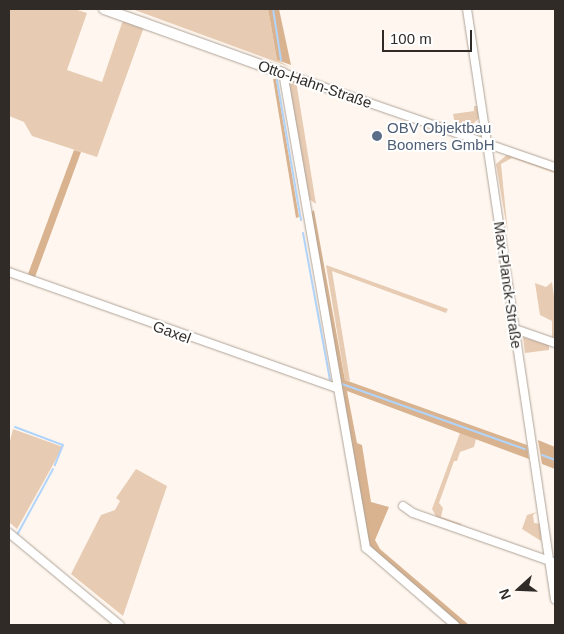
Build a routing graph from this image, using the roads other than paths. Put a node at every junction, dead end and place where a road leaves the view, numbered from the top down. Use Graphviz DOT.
graph roads {
  1 [pos="104,9"];
  2 [pos="467,9"];
  3 [pos="284,73"];
  4 [pos="488,144"];
  5 [pos="555,168"];
  6 [pos="9,272"];
  7 [pos="515,329"];
  8 [pos="555,343"];
  9 [pos="337,388"];
  10 [pos="403,506"];
  11 [pos="9,533"];
  12 [pos="553,562"];
  13 [pos="555,599"];
  14 [pos="120,625"];
  15 [pos="455,625"];
  1 -- 3 [label="street, Otto-Hahn-Straße"];
  2 -- 4 [label="street, Max-Planck-Straße"];
  3 -- 4 [label="street, Otto-Hahn-Straße"];
  3 -- 9 [label="street"];
  4 -- 5 [label="street, Otto-Hahn-Straße"];
  4 -- 7 [label="street, Max-Planck-Straße"];
  6 -- 9 [label="street, Gaxel"];
  7 -- 8 [label="street"];
  7 -- 12 [label="street, Max-Planck-Straße"];
  9 -- 15 [label="street"];
  10 -- 12 [label="street"];
  11 -- 14 [label="street"];
  12 -- 13 [label="street, Max-Planck-Straße"];
}
